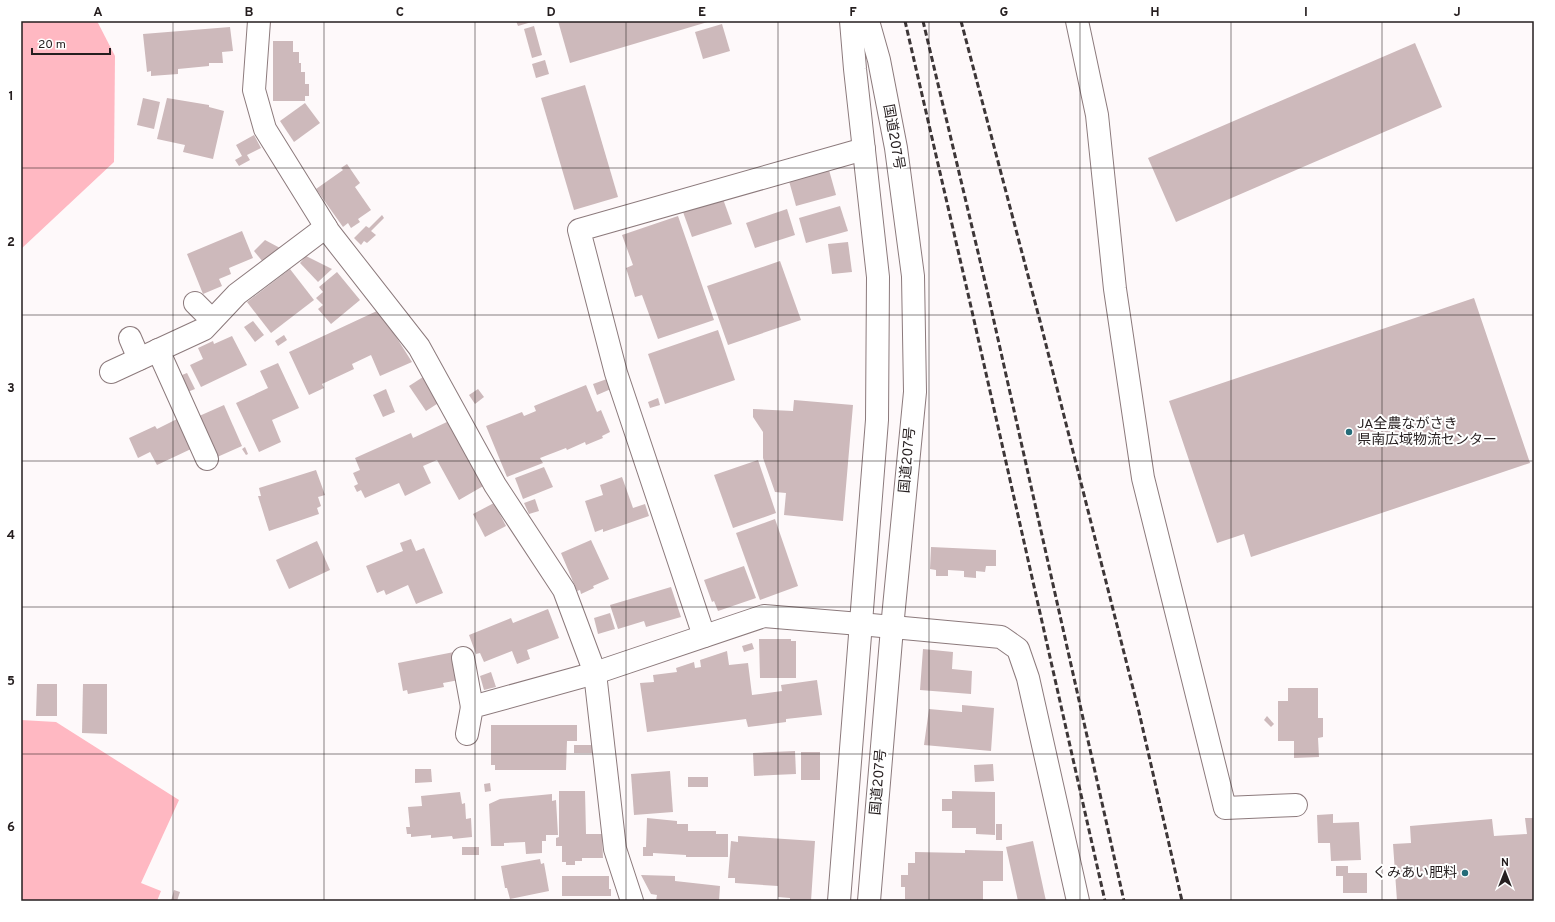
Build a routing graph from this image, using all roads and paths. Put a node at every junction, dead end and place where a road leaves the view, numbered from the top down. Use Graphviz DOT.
graph roads {
  1 [pos="259,21"];
  2 [pos="851,21"];
  3 [pos="868,21"];
  4 [pos="1077,21"];
  5 [pos="864,149"];
  6 [pos="326,227"];
  7 [pos="196,303"];
  8 [pos="212,320"];
  9 [pos="130,338"];
  10 [pos="149,354"];
  11 [pos="111,372"];
  12 [pos="207,459"];
  13 [pos="860,624"];
  14 [pos="892,628"];
  15 [pos="704,636"];
  16 [pos="463,658"];
  17 [pos="595,673"];
  18 [pos="472,707"];
  19 [pos="467,734"];
  20 [pos="1296,805"];
  21 [pos="632,901"];
  22 [pos="838,901"];
  23 [pos="870,901"];
  24 [pos="1078,901"];
  1 -- 6 [label="street"];
  2 -- 5 [label="street"];
  3 -- 14 [label="street, 国道207号"];
  4 -- 20 [label="street"];
  5 -- 13 [label="street"];
  5 -- 15 [label="street"];
  6 -- 8 [label="street"];
  6 -- 17 [label="street"];
  7 -- 8 [label="street"];
  8 -- 10 [label="street"];
  9 -- 10 [label="street"];
  10 -- 11 [label="street"];
  10 -- 12 [label="street"];
  13 -- 14 [label="street"];
  13 -- 15 [label="street"];
  13 -- 22 [label="street"];
  14 -- 23 [label="street, 国道207号"];
  14 -- 24 [label="street"];
  15 -- 17 [label="street"];
  16 -- 18 [label="street"];
  17 -- 18 [label="street"];
  17 -- 21 [label="street"];
  18 -- 19 [label="street"];
}
